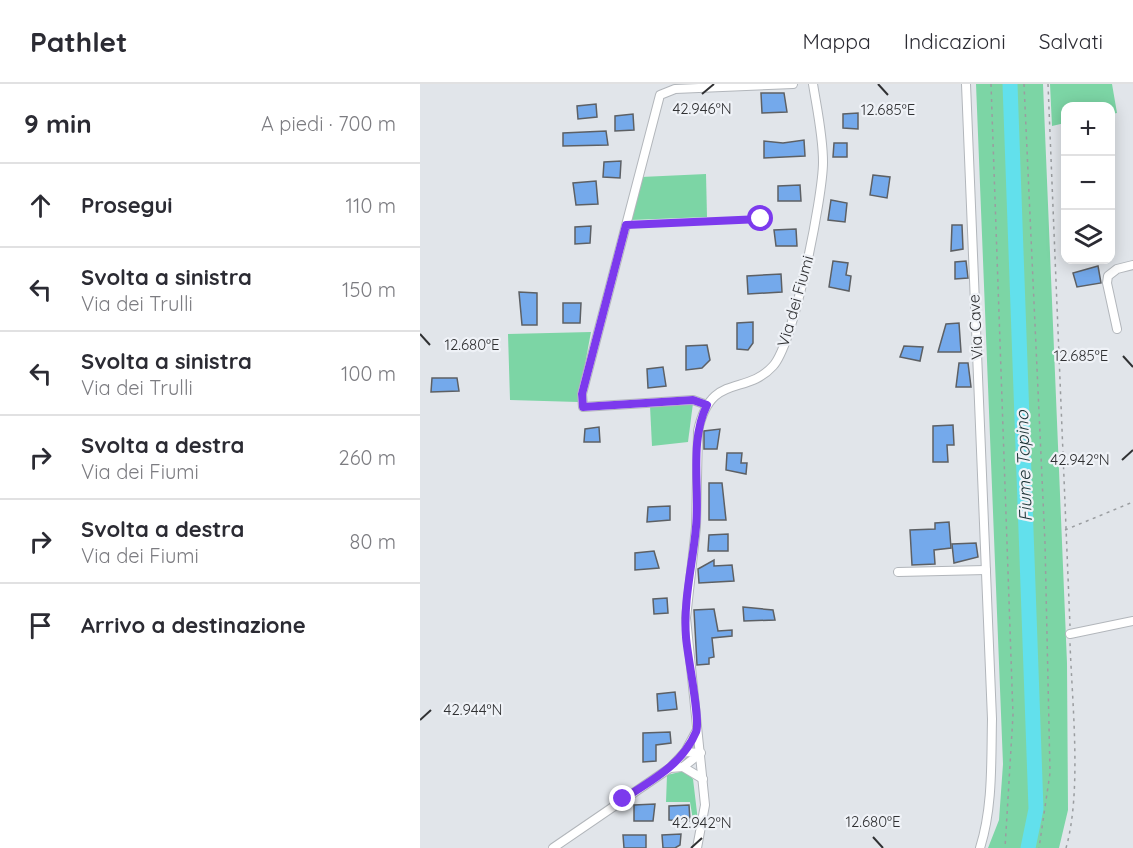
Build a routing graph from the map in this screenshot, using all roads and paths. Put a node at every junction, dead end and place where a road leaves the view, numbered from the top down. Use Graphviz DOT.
graph roads {
  1 [pos="793,84"];
  2 [pos="813,84"];
  3 [pos="966,84"];
  4 [pos="991,84"];
  5 [pos="1024,84"];
  6 [pos="1048,84"];
  7 [pos="761,219"];
  8 [pos="626,225"];
  9 [pos="1133,265"];
  10 [pos="1117,329"];
  11 [pos="707,405"];
  12 [pos="1133,502"];
  13 [pos="1065,531"];
  14 [pos="986,570"];
  15 [pos="898,572"];
  16 [pos="1133,621"];
  17 [pos="1070,634"];
  18 [pos="698,729"];
  19 [pos="685,752"];
  20 [pos="701,753"];
  21 [pos="683,767"];
  22 [pos="670,768"];
  23 [pos="703,779"];
  24 [pos="553,848"];
  25 [pos="697,848"];
  26 [pos="980,848"];
  27 [pos="1005,848"];
  28 [pos="1040,848"];
  29 [pos="1066,848"];
  1 -- 8 [label="street"];
  2 -- 11 [label="street, Via dei Fiumi"];
  3 -- 14 [label="street, Via Cave"];
  4 -- 27 [label="path"];
  5 -- 28 [label="path"];
  6 -- 13 [label="path"];
  7 -- 8 [label="path"];
  8 -- 11 [label="street"];
  9 -- 10 [label="street"];
  11 -- 18 [label="street"];
  12 -- 13 [label="path"];
  13 -- 17 [label="path"];
  14 -- 15 [label="street"];
  14 -- 26 [label="street, Via Cave"];
  16 -- 17 [label="street"];
  17 -- 29 [label="path"];
  18 -- 19 [label="street"];
  18 -- 20 [label="street"];
  19 -- 20 [label="street"];
  19 -- 22 [label="street"];
  20 -- 21 [label="street"];
  20 -- 23 [label="street"];
  21 -- 22 [label="street"];
  21 -- 23 [label="street"];
  22 -- 24 [label="street"];
  23 -- 25 [label="street"];
}
